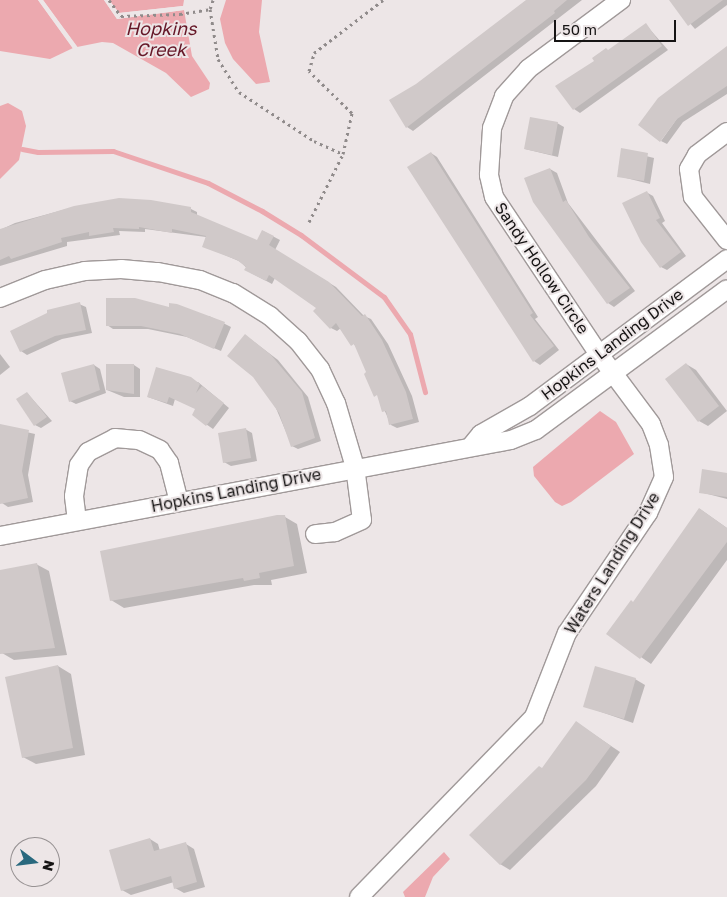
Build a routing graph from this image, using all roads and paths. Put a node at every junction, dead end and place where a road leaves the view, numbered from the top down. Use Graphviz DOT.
graph roads {
  1 [pos="109,0"];
  2 [pos="213,0"];
  3 [pos="383,0"];
  4 [pos="621,0"];
  5 [pos="210,9"];
  6 [pos="727,132"];
  7 [pos="342,154"];
  8 [pos="309,222"];
  9 [pos="727,240"];
  10 [pos="727,259"];
  11 [pos="727,290"];
  12 [pos="0,298"];
  13 [pos="598,353"];
  14 [pos="614,373"];
  15 [pos="472,445"];
  16 [pos="355,467"];
  17 [pos="179,502"];
  18 [pos="78,521"];
  19 [pos="315,534"];
  20 [pos="0,536"];
  21 [pos="359,897"];
  1 -- 5 [label="path"];
  2 -- 5 [label="path"];
  3 -- 7 [label="path"];
  4 -- 13 [label="street, Sandy Hollow Circle"];
  5 -- 7 [label="path"];
  6 -- 9 [label="street"];
  7 -- 8 [label="path"];
  10 -- 13 [label="street, Hopkins Landing Drive"];
  11 -- 14 [label="street, Hopkins Landing Drive"];
  12 -- 16 [label="street"];
  13 -- 14 [label="street, Waters Landing Drive"];
  13 -- 15 [label="street, Hopkins Landing Drive"];
  14 -- 15 [label="street, Hopkins Landing Drive"];
  14 -- 21 [label="street, Waters Landing Drive"];
  15 -- 16 [label="street, Hopkins Landing Drive"];
  16 -- 17 [label="street, Hopkins Landing Drive"];
  16 -- 19 [label="street"];
  17 -- 18 [label="street, Hopkins Landing Drive"];
  17 -- 18 [label="street"];
  18 -- 20 [label="street, Hopkins Landing Drive"];
}
